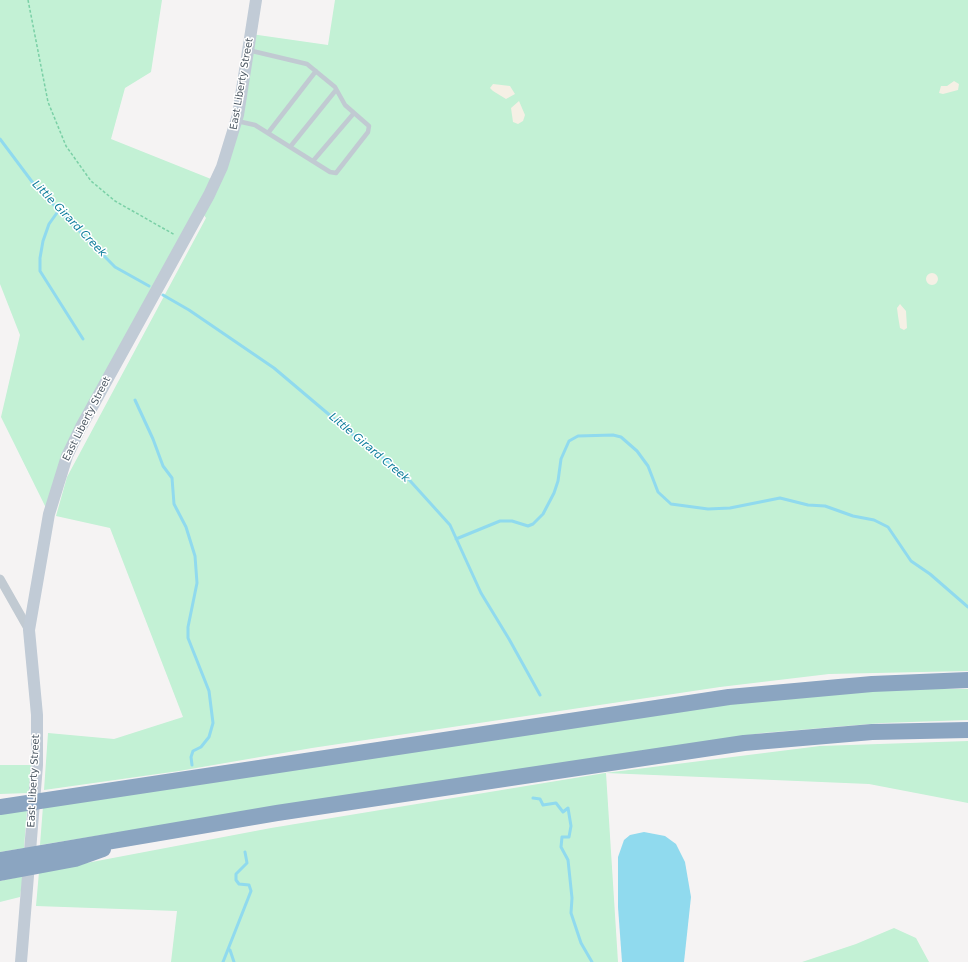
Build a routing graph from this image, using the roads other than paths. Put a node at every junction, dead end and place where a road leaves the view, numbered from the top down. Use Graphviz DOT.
graph roads {
  1 [pos="256,0"];
  2 [pos="248,50"];
  3 [pos="316,71"];
  4 [pos="336,90"];
  5 [pos="354,113"];
  6 [pos="237,121"];
  7 [pos="268,133"];
  8 [pos="290,147"];
  9 [pos="313,161"];
  10 [pos="0,579"];
  11 [pos="29,630"];
  12 [pos="968,680"];
  13 [pos="968,730"];
  14 [pos="0,807"];
  15 [pos="148,834"];
  16 [pos="0,860"];
  17 [pos="0,873"];
  18 [pos="21,962"];
  1 -- 2 [label="street, East Liberty Street"];
  2 -- 3 [label="lane"];
  2 -- 6 [label="street, East Liberty Street"];
  3 -- 4 [label="lane"];
  3 -- 7 [label="lane"];
  4 -- 5 [label="lane"];
  4 -- 8 [label="lane"];
  5 -- 9 [label="lane"];
  5 -- 9 [label="lane"];
  6 -- 7 [label="lane"];
  6 -- 11 [label="street, East Liberty Street"];
  7 -- 8 [label="lane"];
  8 -- 9 [label="lane"];
  10 -- 11 [label="street"];
  11 -- 18 [label="street, East Liberty Street"];
  12 -- 14 [label="highway"];
  13 -- 15 [label="highway"];
  15 -- 16 [label="highway"];
  15 -- 17 [label="highway"];
}
